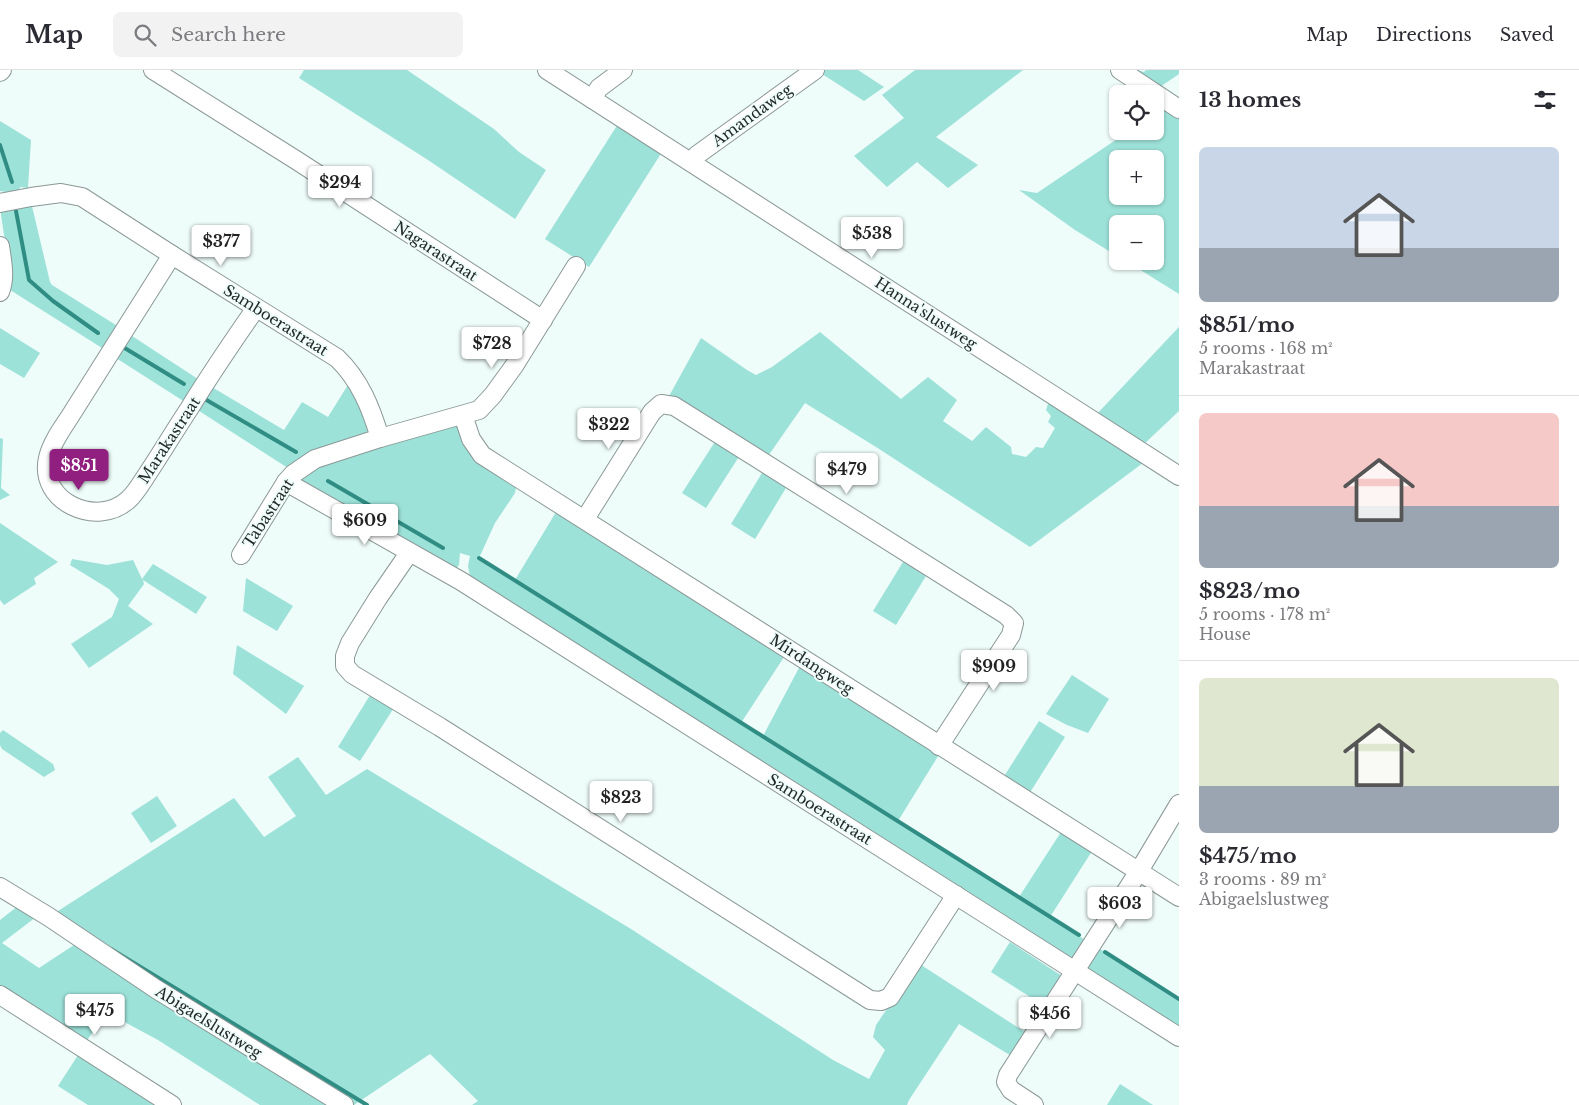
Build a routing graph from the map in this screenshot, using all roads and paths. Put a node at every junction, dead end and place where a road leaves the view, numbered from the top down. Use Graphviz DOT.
graph roads {
  1 [pos="153,70"];
  2 [pos="547,70"];
  3 [pos="623,70"];
  4 [pos="815,70"];
  5 [pos="1120,70"];
  6 [pos="592,99"];
  7 [pos="1179,109"];
  8 [pos="691,162"];
  9 [pos="0,203"];
  10 [pos="0,246"];
  11 [pos="172,255"];
  12 [pos="576,266"];
  13 [pos="0,292"];
  14 [pos="256,308"];
  15 [pos="543,320"];
  16 [pos="463,415"];
  17 [pos="380,438"];
  18 [pos="1179,476"];
  19 [pos="286,482"];
  20 [pos="585,519"];
  21 [pos="409,553"];
  22 [pos="241,555"];
  23 [pos="939,746"];
  24 [pos="1179,804"];
  25 [pos="1138,871"];
  26 [pos="0,888"];
  27 [pos="956,896"];
  28 [pos="1179,897"];
  29 [pos="1075,970"];
  30 [pos="0,995"];
  31 [pos="1179,1036"];
  32 [pos="172,1105"];
  33 [pos="344,1105"];
  34 [pos="1034,1105"];
  1 -- 15 [label="street, Nagarastraat"];
  2 -- 6 [label="street, Hanna'slustweg"];
  3 -- 6 [label="street"];
  4 -- 8 [label="street, Amandaweg"];
  5 -- 7 [label="street"];
  6 -- 8 [label="street, Hanna'slustweg"];
  8 -- 18 [label="street, Hanna'slustweg"];
  9 -- 11 [label="street, Samboerastraat"];
  10 -- 13 [label="street"];
  11 -- 14 [label="street, Samboerastraat"];
  11 -- 14 [label="street, Marakastraat"];
  12 -- 15 [label="street, Tabastraat"];
  14 -- 17 [label="street, Samboerastraat"];
  15 -- 16 [label="street, Tabastraat"];
  16 -- 17 [label="street, Tabastraat"];
  16 -- 20 [label="street, Mirdangweg"];
  17 -- 19 [label="street, Tabastraat"];
  19 -- 21 [label="street, Samboerastraat"];
  19 -- 22 [label="street, Tabastraat"];
  20 -- 23 [label="street, Mirdangweg"];
  20 -- 23 [label="street"];
  21 -- 27 [label="street, Samboerastraat"];
  21 -- 27 [label="street"];
  23 -- 25 [label="street, Mirdangweg"];
  24 -- 25 [label="street"];
  25 -- 28 [label="street, Mirdangweg"];
  25 -- 29 [label="street"];
  26 -- 33 [label="street, Abigaelslustweg"];
  27 -- 29 [label="street, Samboerastraat"];
  29 -- 31 [label="street, Samboerastraat"];
  29 -- 34 [label="street"];
  30 -- 32 [label="street"];
}
